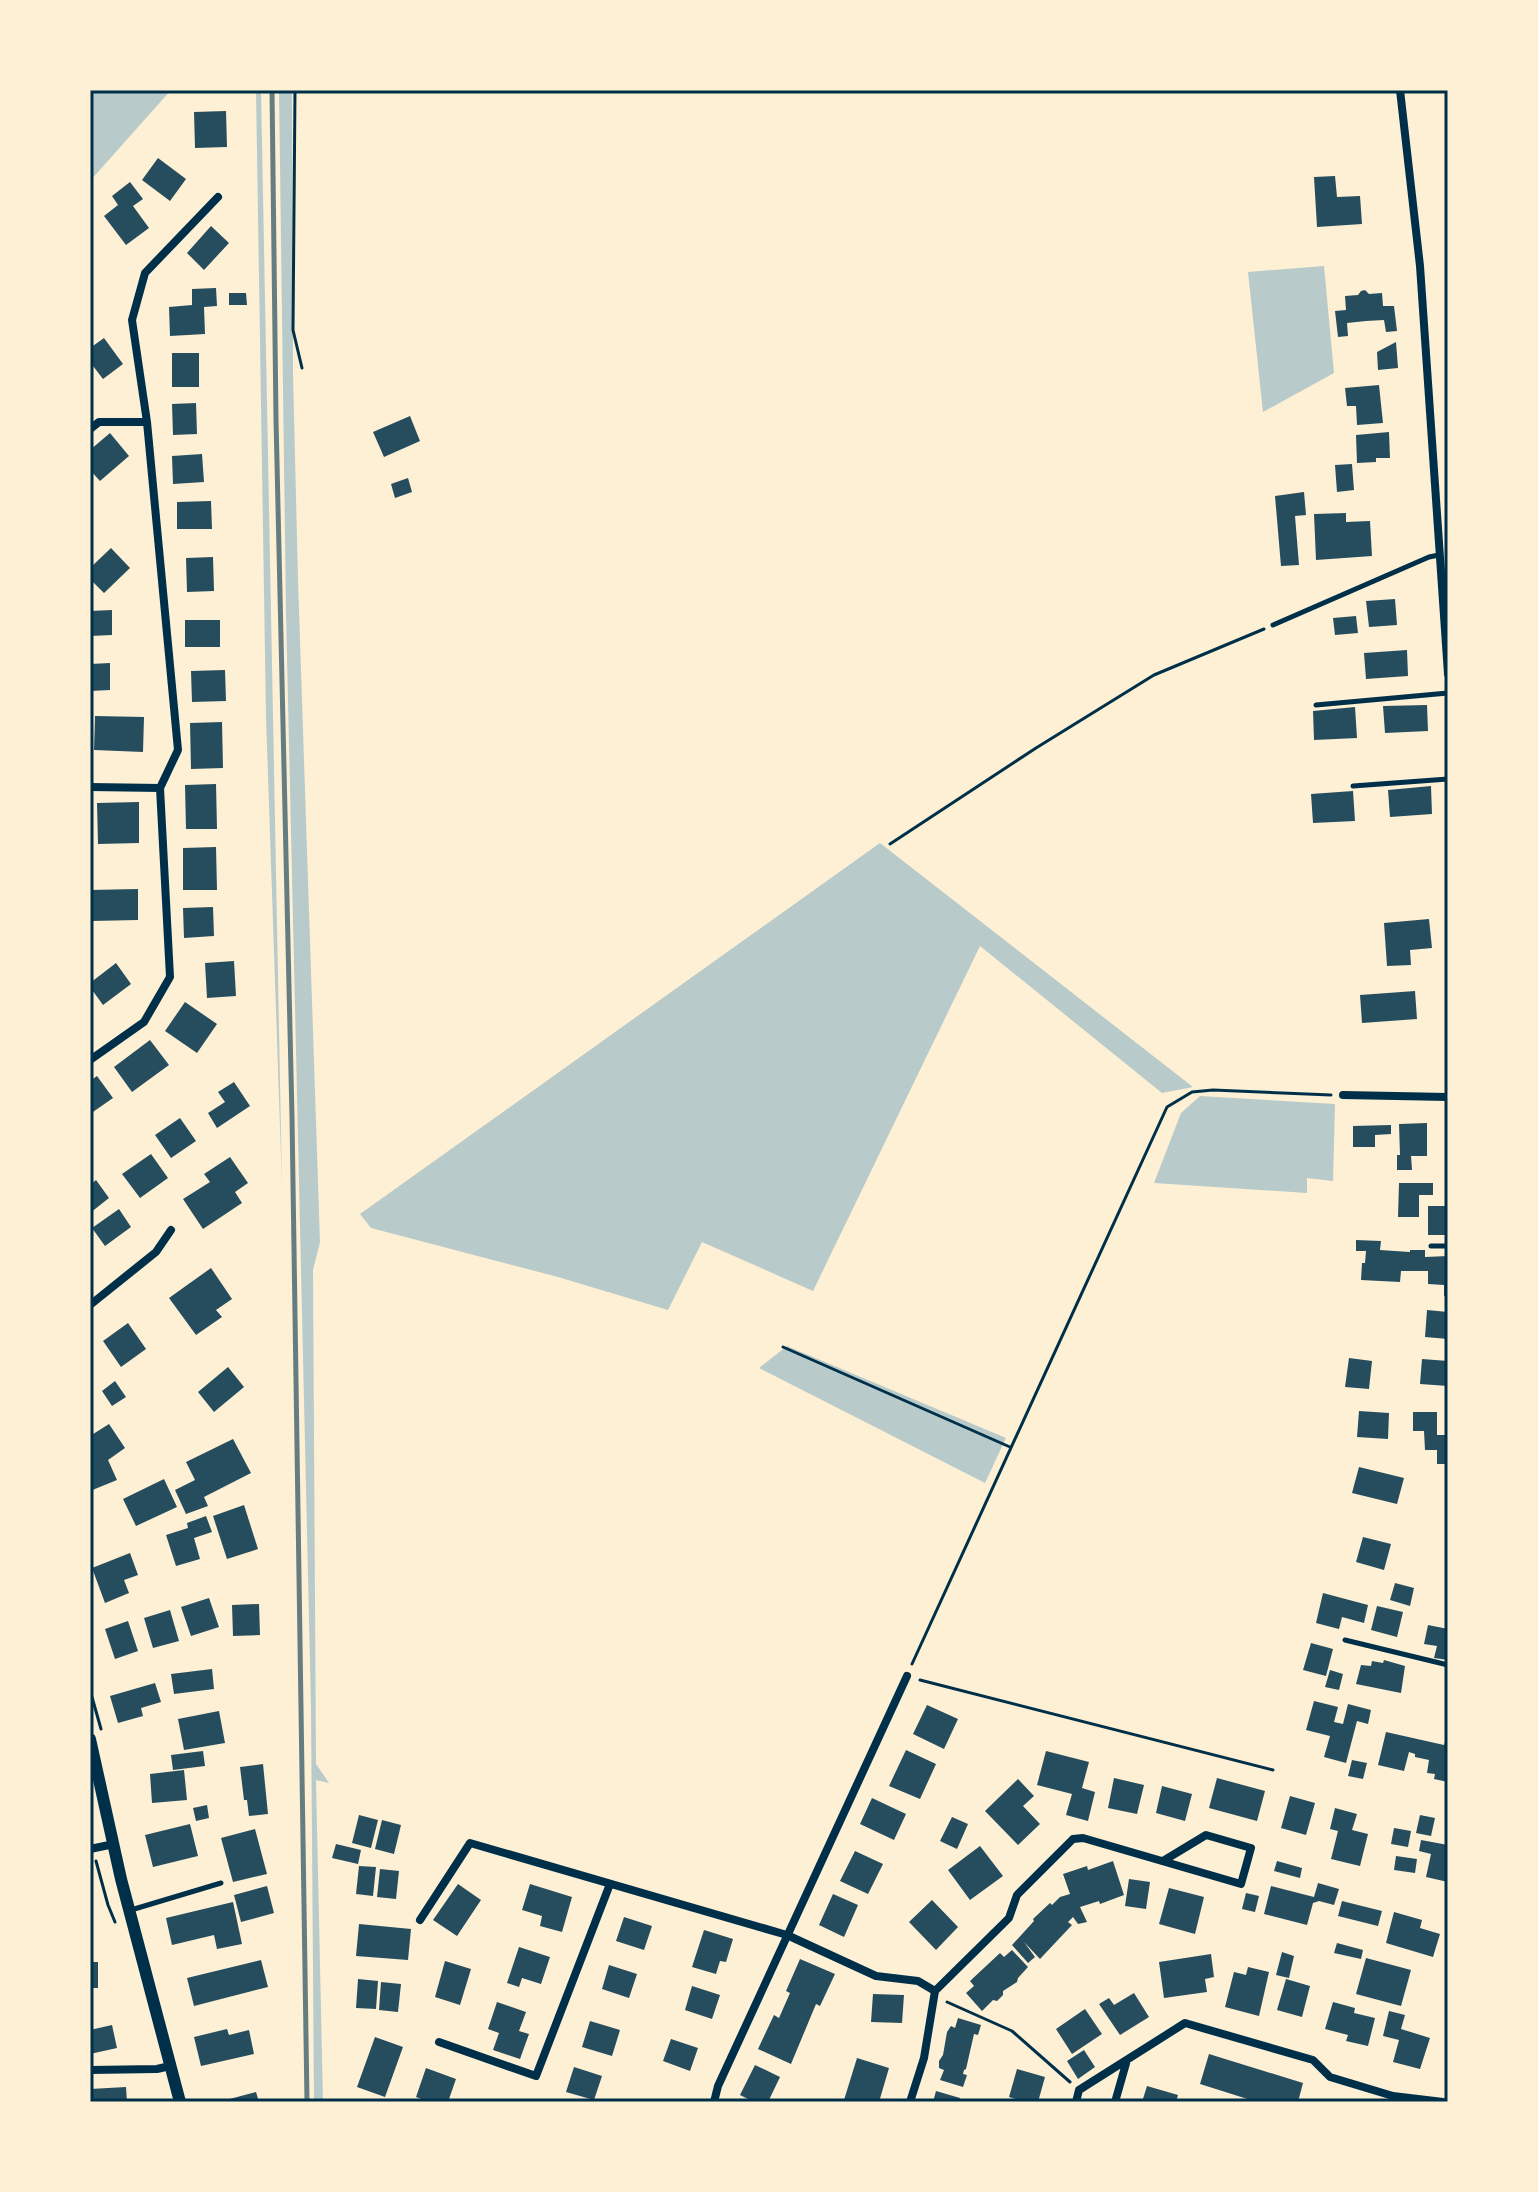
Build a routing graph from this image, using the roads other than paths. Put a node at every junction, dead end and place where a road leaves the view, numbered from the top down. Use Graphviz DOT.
graph roads {
  1 [pos="1400,90"];
  2 [pos="218,197"];
  3 [pos="147,422"];
  4 [pos="90,429"];
  5 [pos="1439,555"];
  6 [pos="1273,625"];
  7 [pos="1448,674"];
  8 [pos="1448,693"];
  9 [pos="1316,705"];
  10 [pos="1448,779"];
  11 [pos="1353,786"];
  12 [pos="90,787"];
  13 [pos="160,788"];
  14 [pos="90,1060"];
  15 [pos="1343,1095"];
  16 [pos="1448,1097"];
  17 [pos="171,1230"];
  18 [pos="1431,1246"];
  19 [pos="1448,1246"];
  20 [pos="90,1305"];
  21 [pos="1345,1640"];
  22 [pos="1448,1665"];
  23 [pos="907,1676"];
  24 [pos="90,1739"];
  25 [pos="114,1844"];
  26 [pos="90,1849"];
  27 [pos="1163,1861"];
  28 [pos="221,1883"];
  29 [pos="610,1884"];
  30 [pos="130,1910"];
  31 [pos="420,1920"];
  32 [pos="787,1935"];
  33 [pos="935,1991"];
  34 [pos="439,2042"];
  35 [pos="1128,2059"];
  36 [pos="170,2066"];
  37 [pos="90,2070"];
  38 [pos="180,2102"];
  39 [pos="714,2102"];
  40 [pos="910,2102"];
  41 [pos="1076,2102"];
  42 [pos="1115,2102"];
  43 [pos="1443,2102"];
  1 -- 5 [label="street"];
  2 -- 3 [label="street"];
  3 -- 4 [label="street"];
  3 -- 13 [label="street"];
  5 -- 6 [label="lane"];
  5 -- 7 [label="street"];
  8 -- 9 [label="lane"];
  10 -- 11 [label="lane"];
  12 -- 13 [label="street"];
  13 -- 14 [label="street"];
  15 -- 16 [label="street"];
  17 -- 20 [label="street"];
  18 -- 19 [label="lane"];
  21 -- 22 [label="lane"];
  23 -- 32 [label="street"];
  24 -- 25 [label="street"];
  25 -- 26 [label="street"];
  25 -- 30 [label="street"];
  27 -- 27 [label="street"];
  27 -- 33 [label="street"];
  28 -- 30 [label="lane"];
  29 -- 31 [label="street"];
  29 -- 32 [label="street"];
  29 -- 34 [label="street"];
  30 -- 36 [label="street"];
  32 -- 33 [label="street"];
  32 -- 39 [label="street"];
  33 -- 40 [label="street"];
  35 -- 41 [label="street"];
  35 -- 42 [label="street"];
  35 -- 43 [label="street"];
  36 -- 37 [label="street"];
  36 -- 38 [label="street"];
}
